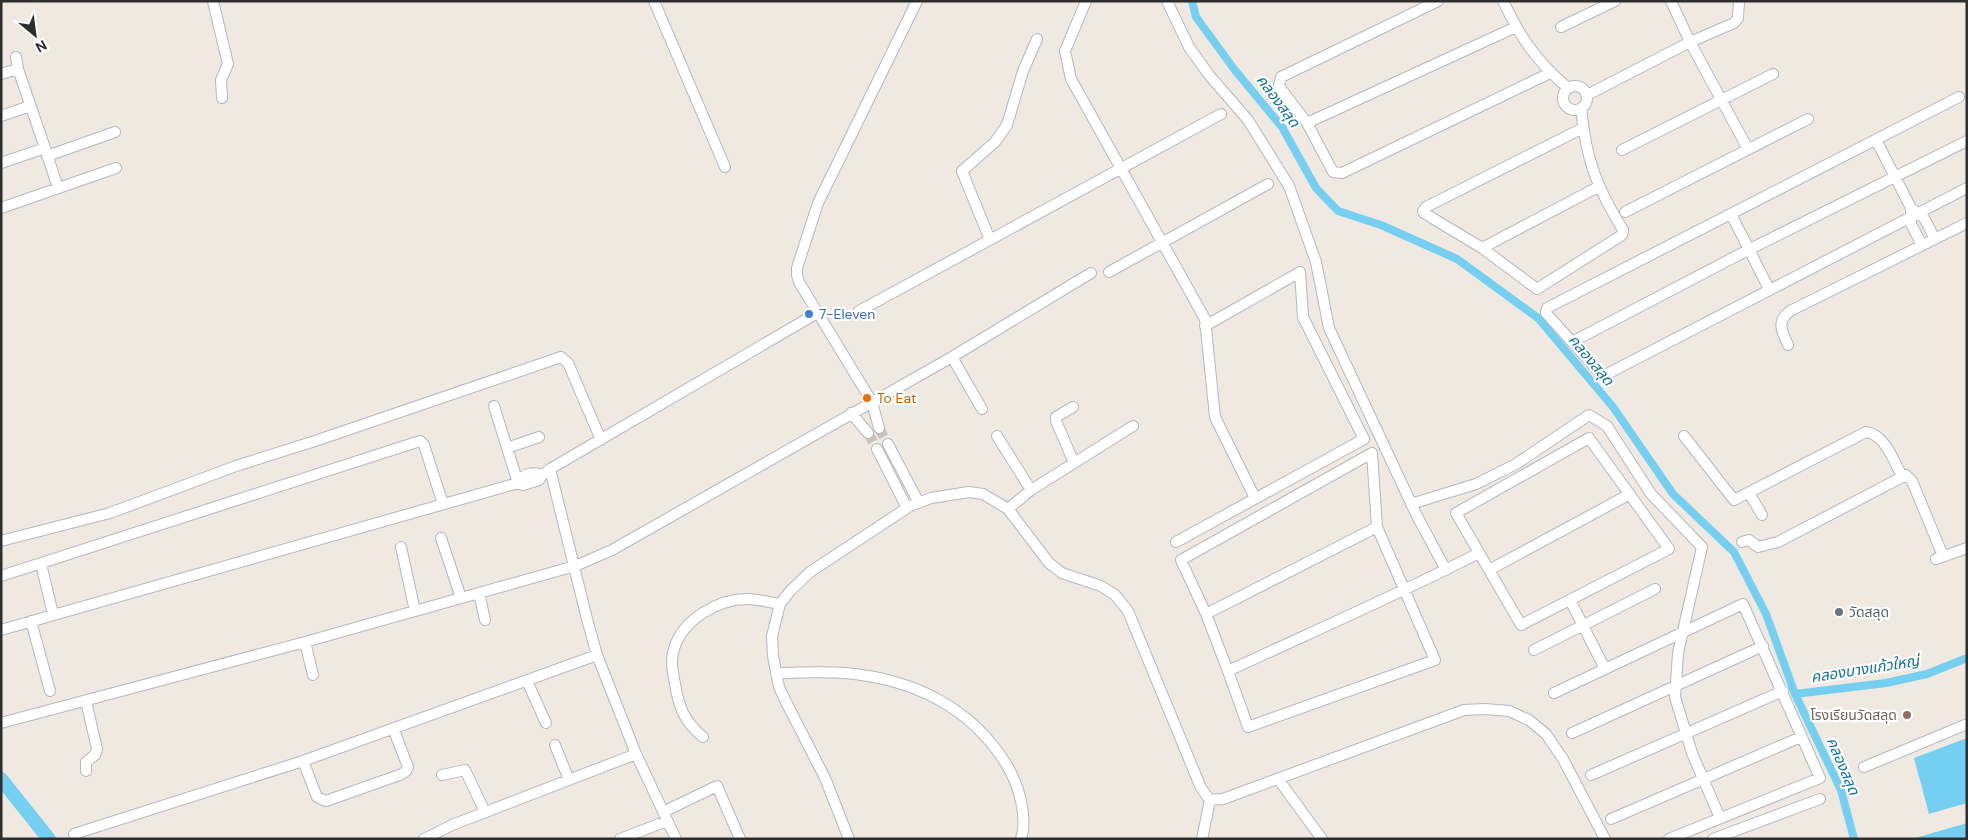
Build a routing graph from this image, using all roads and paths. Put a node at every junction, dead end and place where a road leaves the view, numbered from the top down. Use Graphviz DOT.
graph roads {
  1 [pos="213,1"];
  2 [pos="654,1"];
  3 [pos="917,1"];
  4 [pos="1086,1"];
  5 [pos="1166,1"];
  6 [pos="1438,1"];
  7 [pos="1502,1"];
  8 [pos="1615,1"];
  9 [pos="1671,1"];
  10 [pos="1739,1"];
  11 [pos="1516,27"];
  12 [pos="1561,27"];
  13 [pos="1036,39"];
  14 [pos="1690,42"];
  15 [pos="16,57"];
  16 [pos="18,69"];
  17 [pos="1550,73"];
  18 [pos="1,74"];
  19 [pos="1773,74"];
  20 [pos="1568,88"];
  21 [pos="1587,95"];
  22 [pos="1959,97"];
  23 [pos="222,98"];
  24 [pos="1722,100"];
  25 [pos="30,106"];
  26 [pos="1581,108"];
  27 [pos="1221,114"];
  28 [pos="1,116"];
  29 [pos="1808,119"];
  30 [pos="1307,123"];
  31 [pos="1583,128"];
  32 [pos="115,132"];
  33 [pos="1876,140"];
  34 [pos="1967,141"];
  35 [pos="1622,150"];
  36 [pos="1748,150"];
  37 [pos="46,152"];
  38 [pos="1,163"];
  39 [pos="725,167"];
  40 [pos="116,168"];
  41 [pos="1120,168"];
  42 [pos="1896,178"];
  43 [pos="1268,184"];
  44 [pos="1598,187"];
  45 [pos="58,188"];
  46 [pos="1967,188"];
  47 [pos="1,208"];
  48 [pos="1625,212"];
  49 [pos="1913,212"];
  50 [pos="1731,214"];
  51 [pos="1967,223"];
  52 [pos="1935,239"];
  53 [pos="990,240"];
  54 [pos="1161,242"];
  55 [pos="1922,246"];
  56 [pos="1482,248"];
  57 [pos="1748,250"];
  58 [pos="1109,272"];
  59 [pos="1091,273"];
  60 [pos="1769,289"];
  61 [pos="860,310"];
  62 [pos="819,312"];
  63 [pos="1205,326"];
  64 [pos="1572,342"];
  65 [pos="1788,346"];
  66 [pos="952,357"];
  67 [pos="872,402"];
  68 [pos="494,406"];
  69 [pos="1073,407"];
  70 [pos="982,409"];
  71 [pos="851,413"];
  72 [pos="1133,426"];
  73 [pos="879,428"];
  74 [pos="868,433"];
  75 [pos="539,436"];
  76 [pos="998,436"];
  77 [pos="1684,436"];
  78 [pos="601,440"];
  79 [pos="888,444"];
  80 [pos="506,448"];
  81 [pos="877,450"];
  82 [pos="1074,463"];
  83 [pos="546,472"];
  84 [pos="1902,476"];
  85 [pos="518,483"];
  86 [pos="1031,490"];
  87 [pos="1749,493"];
  88 [pos="1630,494"];
  89 [pos="1255,498"];
  90 [pos="918,503"];
  91 [pos="443,504"];
  92 [pos="1411,504"];
  93 [pos="907,508"];
  94 [pos="1008,509"];
  95 [pos="1762,515"];
  96 [pos="1377,527"];
  97 [pos="442,538"];
  98 [pos="1,541"];
  99 [pos="1176,542"];
  100 [pos="1742,542"];
  101 [pos="401,547"];
  102 [pos="1967,548"];
  103 [pos="1479,553"];
  104 [pos="41,564"];
  105 [pos="575,566"];
  106 [pos="1446,570"];
  107 [pos="1489,570"];
  108 [pos="1,576"];
  109 [pos="1404,589"];
  110 [pos="1655,589"];
  111 [pos="479,593"];
  112 [pos="461,598"];
  113 [pos="1570,600"];
  114 [pos="780,604"];
  115 [pos="415,611"];
  116 [pos="52,614"];
  117 [pos="1206,614"];
  118 [pos="485,620"];
  119 [pos="31,621"];
  120 [pos="1583,625"];
  121 [pos="1,630"];
  122 [pos="1682,633"];
  123 [pos="305,642"];
  124 [pos="1763,646"];
  125 [pos="1534,650"];
  126 [pos="597,655"];
  127 [pos="1605,669"];
  128 [pos="1228,671"];
  129 [pos="776,673"];
  130 [pos="313,675"];
  131 [pos="527,681"];
  132 [pos="1676,684"];
  133 [pos="50,691"];
  134 [pos="1783,691"];
  135 [pos="1554,693"];
  136 [pos="86,701"];
  137 [pos="546,722"];
  138 [pos="1,723"];
  139 [pos="1967,724"];
  140 [pos="393,728"];
  141 [pos="1572,733"];
  142 [pos="1686,733"];
  143 [pos="703,737"];
  144 [pos="1801,737"];
  145 [pos="555,745"];
  146 [pos="636,754"];
  147 [pos="303,761"];
  148 [pos="1864,766"];
  149 [pos="86,771"];
  150 [pos="442,775"];
  151 [pos="1590,775"];
  152 [pos="1278,779"];
  153 [pos="1704,779"];
  154 [pos="569,780"];
  155 [pos="1820,799"];
  156 [pos="1210,800"];
  157 [pos="485,812"];
  158 [pos="665,817"];
  159 [pos="1720,818"];
  160 [pos="1611,819"];
  161 [pos="74,834"];
  162 [pos="1320,836"];
  163 [pos="1731,836"];
  164 [pos="424,839"];
  165 [pos="620,839"];
  166 [pos="676,839"];
  167 [pos="740,839"];
  168 [pos="849,839"];
  169 [pos="1021,839"];
  170 [pos="1202,839"];
  171 [pos="1605,839"];
  172 [pos="1669,839"];
  173 [pos="1714,839"];
  1 -- 23 [label="street"];
  2 -- 39 [label="street"];
  3 -- 62 [label="street"];
  4 -- 41 [label="street"];
  5 -- 92 [label="street"];
  6 -- 30 [label="street"];
  7 -- 11 [label="street"];
  8 -- 12 [label="street"];
  9 -- 14 [label="street"];
  10 -- 14 [label="street"];
  11 -- 17 [label="street"];
  11 -- 30 [label="street"];
  13 -- 53 [label="street"];
  14 -- 21 [label="street"];
  14 -- 24 [label="street"];
  15 -- 16 [label="street"];
  16 -- 18 [label="street"];
  16 -- 25 [label="street"];
  17 -- 20 [label="street"];
  17 -- 30 [label="street"];
  19 -- 24 [label="street"];
  20 -- 21 [label="street"];
  20 -- 26 [label="street"];
  21 -- 26 [label="street"];
  22 -- 33 [label="street"];
  24 -- 35 [label="street"];
  24 -- 36 [label="street"];
  25 -- 28 [label="street"];
  25 -- 37 [label="street"];
  26 -- 31 [label="street"];
  27 -- 41 [label="street"];
  29 -- 36 [label="street"];
  31 -- 44 [label="street"];
  31 -- 56 [label="street"];
  32 -- 37 [label="street"];
  33 -- 42 [label="street"];
  33 -- 50 [label="street"];
  34 -- 42 [label="street"];
  36 -- 48 [label="street"];
  37 -- 38 [label="street"];
  37 -- 45 [label="street"];
  40 -- 45 [label="street"];
  41 -- 53 [label="street"];
  41 -- 54 [label="street"];
  42 -- 49 [label="street"];
  42 -- 57 [label="street"];
  43 -- 54 [label="street"];
  44 -- 56 [label="street"];
  44 -- 56 [label="street"];
  45 -- 47 [label="street"];
  46 -- 49 [label="street"];
  49 -- 52 [label="street"];
  49 -- 55 [label="street"];
  49 -- 60 [label="street"];
  50 -- 57 [label="street"];
  50 -- 64 [label="street"];
  51 -- 52 [label="street"];
  52 -- 55 [label="street"];
  53 -- 61 [label="street"];
  54 -- 58 [label="street"];
  54 -- 63 [label="street"];
  55 -- 65 [label="street"];
  57 -- 60 [label="street"];
  57 -- 64 [label="street"];
  59 -- 66 [label="street"];
  60 -- 64 [label="street"];
  62 -- 67 [label="street"];
  62 -- 78 [label="street"];
  63 -- 89 [label="street"];
  63 -- 89 [label="street"];
  66 -- 67 [label="street"];
  66 -- 70 [label="street"];
  67 -- 71 [label="street"];
  67 -- 73 [label="street"];
  68 -- 80 [label="street"];
  69 -- 82 [label="street"];
  71 -- 74 [label="street"];
  71 -- 105 [label="street"];
  72 -- 82 [label="street"];
  75 -- 80 [label="street"];
  76 -- 86 [label="street"];
  77 -- 87 [label="street"];
  78 -- 83 [label="street"];
  78 -- 98 [label="street"];
  79 -- 90 [label="street"];
  80 -- 85 [label="street"];
  81 -- 93 [label="street"];
  82 -- 86 [label="street"];
  83 -- 85 [label="street"];
  83 -- 105 [label="street"];
  84 -- 87 [label="street"];
  84 -- 100 [label="street"];
  84 -- 102 [label="street"];
  85 -- 91 [label="street"];
  86 -- 94 [label="street"];
  87 -- 95 [label="street"];
  88 -- 103 [label="street"];
  88 -- 107 [label="street"];
  88 -- 113 [label="street"];
  89 -- 99 [label="street"];
  90 -- 93 [label="street"];
  90 -- 94 [label="street"];
  91 -- 104 [label="street"];
  91 -- 116 [label="street"];
  92 -- 106 [label="street"];
  92 -- 122 [label="street"];
  93 -- 114 [label="street"];
  94 -- 156 [label="street"];
  96 -- 109 [label="street"];
  96 -- 117 [label="street"];
  96 -- 117 [label="street"];
  97 -- 112 [label="street"];
  101 -- 115 [label="street"];
  103 -- 106 [label="street"];
  103 -- 107 [label="street"];
  104 -- 108 [label="street"];
  104 -- 116 [label="street"];
  105 -- 111 [label="street"];
  105 -- 126 [label="street"];
  106 -- 109 [label="street"];
  107 -- 113 [label="street"];
  109 -- 128 [label="street"];
  109 -- 128 [label="street"];
  110 -- 120 [label="street"];
  111 -- 112 [label="street"];
  111 -- 118 [label="street"];
  112 -- 115 [label="street"];
  113 -- 120 [label="street"];
  114 -- 129 [label="street"];
  114 -- 143 [label="street"];
  115 -- 123 [label="street"];
  116 -- 119 [label="street"];
  117 -- 128 [label="street"];
  119 -- 121 [label="street"];
  119 -- 133 [label="street"];
  120 -- 125 [label="street"];
  120 -- 127 [label="street"];
  122 -- 124 [label="street"];
  122 -- 127 [label="street"];
  122 -- 132 [label="street"];
  123 -- 130 [label="street"];
  123 -- 136 [label="street"];
  124 -- 132 [label="street"];
  124 -- 134 [label="street"];
  126 -- 131 [label="street"];
  126 -- 146 [label="street"];
  127 -- 135 [label="street"];
  129 -- 168 [label="street"];
  129 -- 169 [label="street"];
  131 -- 137 [label="street"];
  131 -- 140 [label="street"];
  132 -- 141 [label="street"];
  132 -- 142 [label="street"];
  134 -- 142 [label="street"];
  134 -- 144 [label="street"];
  136 -- 138 [label="street"];
  136 -- 149 [label="street"];
  139 -- 148 [label="street"];
  140 -- 147 [label="street"];
  140 -- 147 [label="street"];
  142 -- 151 [label="street"];
  142 -- 153 [label="street"];
  144 -- 153 [label="street"];
  144 -- 159 [label="street"];
  145 -- 154 [label="street"];
  146 -- 154 [label="street"];
  146 -- 158 [label="street"];
  147 -- 161 [label="street"];
  150 -- 157 [label="street"];
  152 -- 156 [label="street"];
  152 -- 162 [label="street"];
  152 -- 171 [label="street"];
  153 -- 159 [label="street"];
  153 -- 160 [label="street"];
  154 -- 157 [label="street"];
  155 -- 163 [label="street"];
  156 -- 170 [label="street"];
  157 -- 164 [label="street"];
  158 -- 165 [label="street"];
  158 -- 166 [label="street"];
  158 -- 167 [label="street"];
  159 -- 172 [label="street"];
  163 -- 173 [label="street"];
}
